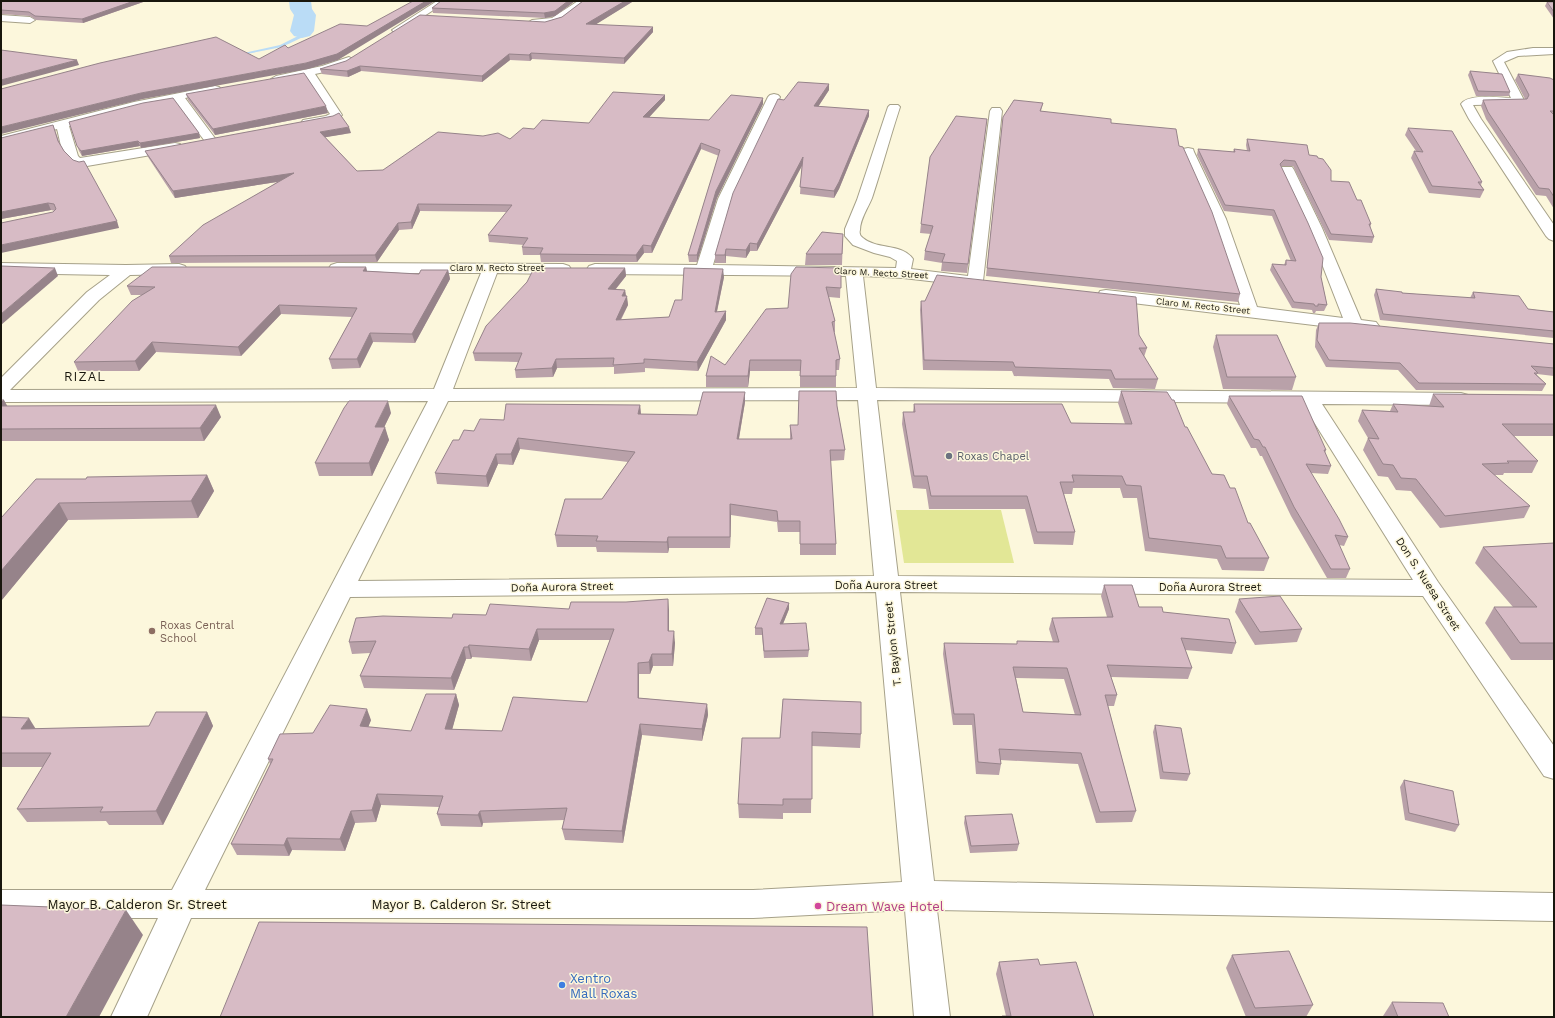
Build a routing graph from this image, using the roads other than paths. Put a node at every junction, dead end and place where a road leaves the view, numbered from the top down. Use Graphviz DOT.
graph roads {
  1 [pos="443,1"];
  2 [pos="584,1"];
  3 [pos="422,16"];
  4 [pos="438,17"];
  5 [pos="1,18"];
  6 [pos="30,20"];
  7 [pos="525,22"];
  8 [pos="387,36"];
  9 [pos="1554,51"];
  10 [pos="360,53"];
  11 [pos="309,73"];
  12 [pos="262,81"];
  13 [pos="223,88"];
  14 [pos="177,96"];
  15 [pos="774,97"];
  16 [pos="894,107"];
  17 [pos="996,111"];
  18 [pos="62,124"];
  19 [pos="291,126"];
  20 [pos="225,138"];
  21 [pos="1,140"];
  22 [pos="210,141"];
  23 [pos="1188,152"];
  24 [pos="1287,170"];
  25 [pos="1554,236"];
  26 [pos="1,268"];
  27 [pos="324,268"];
  28 [pos="492,268"];
  29 [pos="196,269"];
  30 [pos="704,269"];
  31 [pos="126,270"];
  32 [pos="854,271"];
  33 [pos="903,273"];
  34 [pos="1093,294"];
  35 [pos="1250,311"];
  36 [pos="1355,325"];
  37 [pos="1387,328"];
  38 [pos="1,389"];
  39 [pos="866,394"];
  40 [pos="441,395"];
  41 [pos="1,396"];
  42 [pos="1308,397"];
  43 [pos="1476,399"];
  44 [pos="886,584"];
  45 [pos="1430,588"];
  46 [pos="342,589"];
  47 [pos="1554,768"];
  48 [pos="920,895"];
  49 [pos="1,904"];
  50 [pos="181,905"];
  51 [pos="1554,907"];
  52 [pos="129,1017"];
  53 [pos="932,1017"];
  1 -- 3 [label="street"];
  2 -- 7 [label="street"];
  3 -- 4 [label="street"];
  3 -- 8 [label="street"];
  5 -- 6 [label="street"];
  9 -- 25 [label="street"];
  10 -- 11 [label="street"];
  11 -- 12 [label="street"];
  11 -- 19 [label="street"];
  13 -- 14 [label="street"];
  14 -- 18 [label="street"];
  14 -- 22 [label="street"];
  15 -- 30 [label="street"];
  16 -- 33 [label="street"];
  17 -- 33 [label="street, Claro M. Recto Street"];
  18 -- 21 [label="street"];
  18 -- 22 [label="street"];
  20 -- 22 [label="street"];
  23 -- 35 [label="street"];
  24 -- 36 [label="street"];
  26 -- 31 [label="street"];
  27 -- 28 [label="street, Claro M. Recto Street"];
  28 -- 30 [label="street, Claro M. Recto Street"];
  28 -- 40 [label="street"];
  29 -- 31 [label="street"];
  30 -- 32 [label="street, Claro M. Recto Street"];
  31 -- 38 [label="street"];
  32 -- 33 [label="street, Claro M. Recto Street"];
  32 -- 39 [label="street, T. Baylon Street"];
  34 -- 35 [label="street, Claro M. Recto Street"];
  35 -- 36 [label="street, Claro M. Recto Street"];
  36 -- 37 [label="street, Claro M. Recto Street"];
  39 -- 40 [label="street"];
  39 -- 42 [label="street"];
  39 -- 44 [label="street, T. Baylon Street"];
  40 -- 41 [label="street"];
  40 -- 46 [label="street"];
  42 -- 43 [label="street"];
  42 -- 45 [label="street, Don S. Nuesa Street"];
  44 -- 45 [label="street, Doña Aurora Street"];
  44 -- 46 [label="street, Doña Aurora Street"];
  44 -- 48 [label="street, T. Baylon Street"];
  45 -- 47 [label="street, Don S. Nuesa Street"];
  46 -- 50 [label="street"];
  48 -- 50 [label="street, Mayor B. Calderon Sr. Street"];
  48 -- 51 [label="street, Mayor B. Calderon Sr. Street"];
  48 -- 53 [label="street, T. Baylon Street"];
  49 -- 50 [label="street, Mayor B. Calderon Sr. Street"];
  50 -- 52 [label="street"];
}
